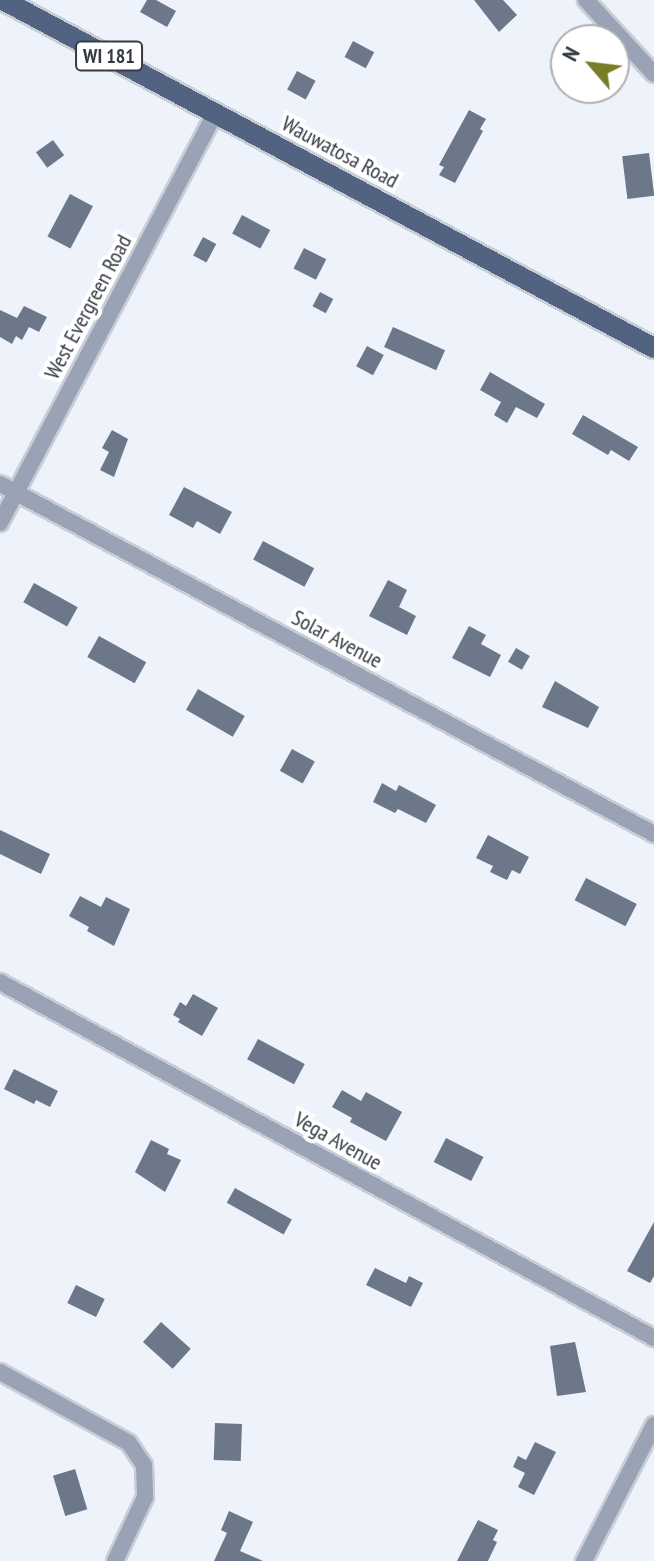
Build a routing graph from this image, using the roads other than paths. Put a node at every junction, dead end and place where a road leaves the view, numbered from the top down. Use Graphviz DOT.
graph roads {
  1 [pos="3,0"];
  2 [pos="586,0"];
  3 [pos="654,74"];
  4 [pos="216,112"];
  5 [pos="654,348"];
  6 [pos="0,484"];
  7 [pos="16,492"];
  8 [pos="0,523"];
  9 [pos="654,834"];
  10 [pos="0,982"];
  11 [pos="654,1338"];
  12 [pos="0,1372"];
  13 [pos="654,1425"];
  14 [pos="115,1561"];
  15 [pos="584,1561"];
  1 -- 4 [label="main road, Wauwatosa Road / WI 181"];
  2 -- 3 [label="street"];
  4 -- 5 [label="main road, Wauwatosa Road / WI 181"];
  4 -- 7 [label="street, West Evergreen Road"];
  6 -- 7 [label="street, Solar Avenue"];
  7 -- 8 [label="street, West Evergreen Road"];
  7 -- 9 [label="street, Solar Avenue"];
  10 -- 11 [label="street, Vega Avenue"];
  12 -- 14 [label="street"];
  13 -- 15 [label="street"];
}
